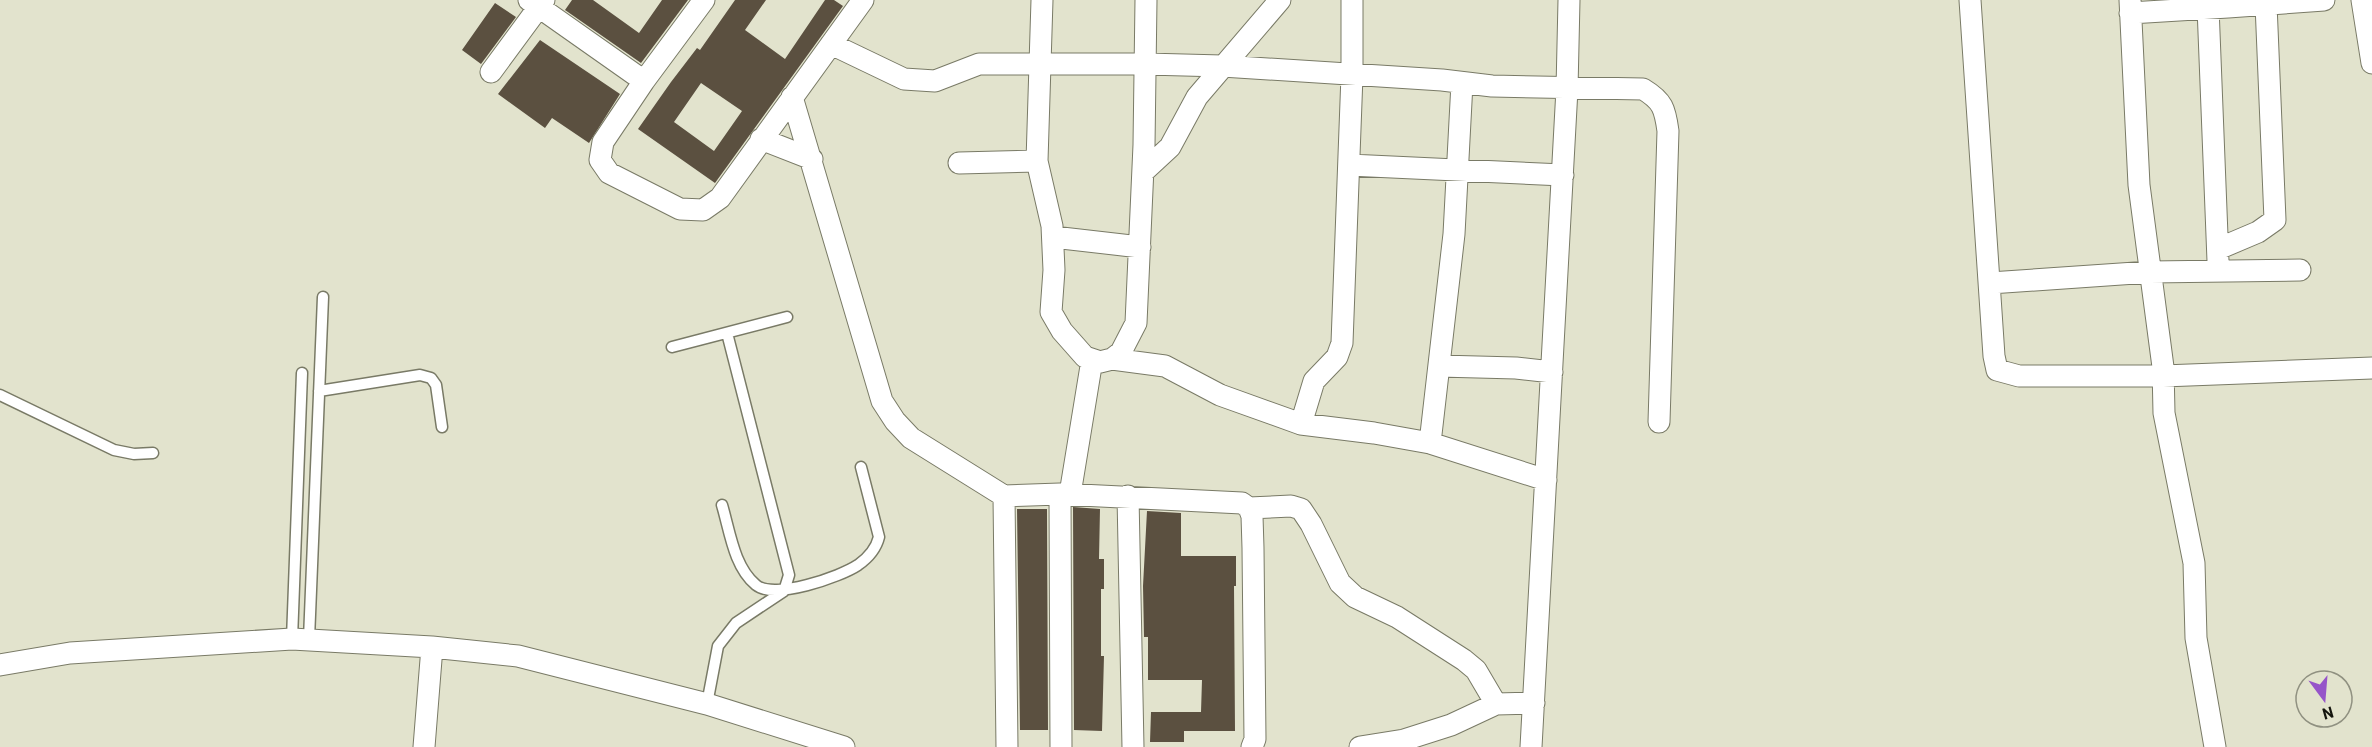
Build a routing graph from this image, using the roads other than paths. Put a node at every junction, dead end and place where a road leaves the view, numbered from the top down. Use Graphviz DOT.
graph roads {
  1 [pos="704,0"];
  2 [pos="864,0"];
  3 [pos="1042,0"];
  4 [pos="1146,0"];
  5 [pos="1280,0"];
  6 [pos="1352,0"];
  7 [pos="1569,0"];
  8 [pos="1970,0"];
  9 [pos="2324,0"];
  10 [pos="2362,0"];
  11 [pos="538,2"];
  12 [pos="2265,4"];
  13 [pos="2221,5"];
  14 [pos="2130,6"];
  15 [pos="2370,35"];
  16 [pos="831,44"];
  17 [pos="2372,63"];
  18 [pos="1146,64"];
  19 [pos="1040,66"];
  20 [pos="1222,66"];
  21 [pos="491,72"];
  22 [pos="1352,75"];
  23 [pos="644,81"];
  24 [pos="1462,83"];
  25 [pos="1568,88"];
  26 [pos="792,97"];
  27 [pos="761,139"];
  28 [pos="812,159"];
  29 [pos="1037,161"];
  30 [pos="959,163"];
  31 [pos="1349,165"];
  32 [pos="1457,170"];
  33 [pos="1143,172"];
  34 [pos="1563,175"];
  35 [pos="1053,237"];
  36 [pos="1140,247"];
  37 [pos="2218,249"];
  38 [pos="2301,270"];
  39 [pos="2219,271"];
  40 [pos="2150,272"];
  41 [pos="1990,284"];
  42 [pos="322,297"];
  43 [pos="787,317"];
  44 [pos="727,333"];
  45 [pos="672,347"];
  46 [pos="1102,360"];
  47 [pos="1439,366"];
  48 [pos="2372,368"];
  49 [pos="1552,372"];
  50 [pos="302,373"];
  51 [pos="2163,376"];
  52 [pos="319,391"];
  53 [pos="0,395"];
  54 [pos="1659,422"];
  55 [pos="1301,424"];
  56 [pos="442,427"];
  57 [pos="1430,443"];
  58 [pos="153,453"];
  59 [pos="861,467"];
  60 [pos="1546,480"];
  61 [pos="1065,494"];
  62 [pos="1004,496"];
  63 [pos="1128,496"];
  64 [pos="722,505"];
  65 [pos="1249,508"];
  66 [pos="784,591"];
  67 [pos="300,639"];
  68 [pos="432,647"];
  69 [pos="0,665"];
  70 [pos="1534,703"];
  71 [pos="706,704"];
  72 [pos="1497,704"];
  73 [pos="424,747"];
  74 [pos="844,747"];
  75 [pos="1007,747"];
  76 [pos="1061,747"];
  77 [pos="1133,747"];
  78 [pos="1252,747"];
  79 [pos="1360,747"];
  80 [pos="1531,747"];
  81 [pos="2215,747"];
  1 -- 23 [label="street"];
  2 -- 16 [label="street"];
  3 -- 19 [label="street"];
  4 -- 18 [label="street"];
  5 -- 20 [label="street"];
  6 -- 22 [label="street"];
  7 -- 25 [label="street"];
  8 -- 41 [label="street"];
  9 -- 12 [label="street"];
  10 -- 15 [label="street"];
  11 -- 21 [label="street"];
  11 -- 23 [label="street"];
  12 -- 13 [label="street"];
  12 -- 37 [label="street"];
  13 -- 14 [label="street"];
  13 -- 37 [label="street"];
  14 -- 40 [label="street"];
  15 -- 17 [label="street"];
  16 -- 19 [label="street"];
  16 -- 26 [label="street"];
  18 -- 19 [label="street"];
  18 -- 20 [label="street"];
  18 -- 33 [label="street"];
  19 -- 29 [label="street"];
  20 -- 22 [label="street"];
  20 -- 33 [label="street"];
  22 -- 24 [label="street"];
  22 -- 31 [label="street"];
  23 -- 27 [label="street"];
  24 -- 25 [label="street"];
  24 -- 32 [label="street"];
  25 -- 34 [label="street"];
  25 -- 54 [label="street"];
  26 -- 27 [label="street"];
  26 -- 28 [label="street"];
  27 -- 28 [label="street"];
  28 -- 62 [label="street"];
  29 -- 30 [label="street"];
  29 -- 35 [label="street"];
  31 -- 32 [label="street"];
  31 -- 55 [label="street"];
  32 -- 34 [label="street"];
  32 -- 47 [label="street"];
  33 -- 36 [label="street"];
  34 -- 49 [label="street"];
  35 -- 36 [label="street"];
  35 -- 46 [label="street"];
  36 -- 46 [label="street"];
  37 -- 39 [label="street"];
  38 -- 39 [label="street"];
  39 -- 40 [label="street"];
  40 -- 41 [label="street"];
  40 -- 51 [label="street"];
  41 -- 51 [label="street"];
  42 -- 52 [label="lane"];
  43 -- 44 [label="lane"];
  44 -- 45 [label="lane"];
  44 -- 66 [label="lane"];
  46 -- 55 [label="street"];
  46 -- 61 [label="street"];
  47 -- 49 [label="street"];
  47 -- 57 [label="street"];
  48 -- 51 [label="street"];
  49 -- 60 [label="street"];
  50 -- 67 [label="lane"];
  51 -- 81 [label="street"];
  52 -- 56 [label="lane"];
  52 -- 67 [label="lane"];
  53 -- 58 [label="lane"];
  55 -- 57 [label="street"];
  57 -- 60 [label="street"];
  59 -- 66 [label="lane"];
  60 -- 70 [label="street"];
  61 -- 62 [label="street"];
  61 -- 63 [label="street"];
  61 -- 76 [label="street"];
  62 -- 75 [label="street"];
  63 -- 65 [label="street"];
  63 -- 77 [label="street"];
  64 -- 66 [label="lane"];
  65 -- 72 [label="street"];
  65 -- 78 [label="street"];
  66 -- 71 [label="lane"];
  67 -- 68 [label="street"];
  67 -- 69 [label="street"];
  68 -- 71 [label="street"];
  68 -- 73 [label="street"];
  70 -- 72 [label="street"];
  70 -- 80 [label="street"];
  71 -- 74 [label="street"];
  72 -- 79 [label="street"];
}
